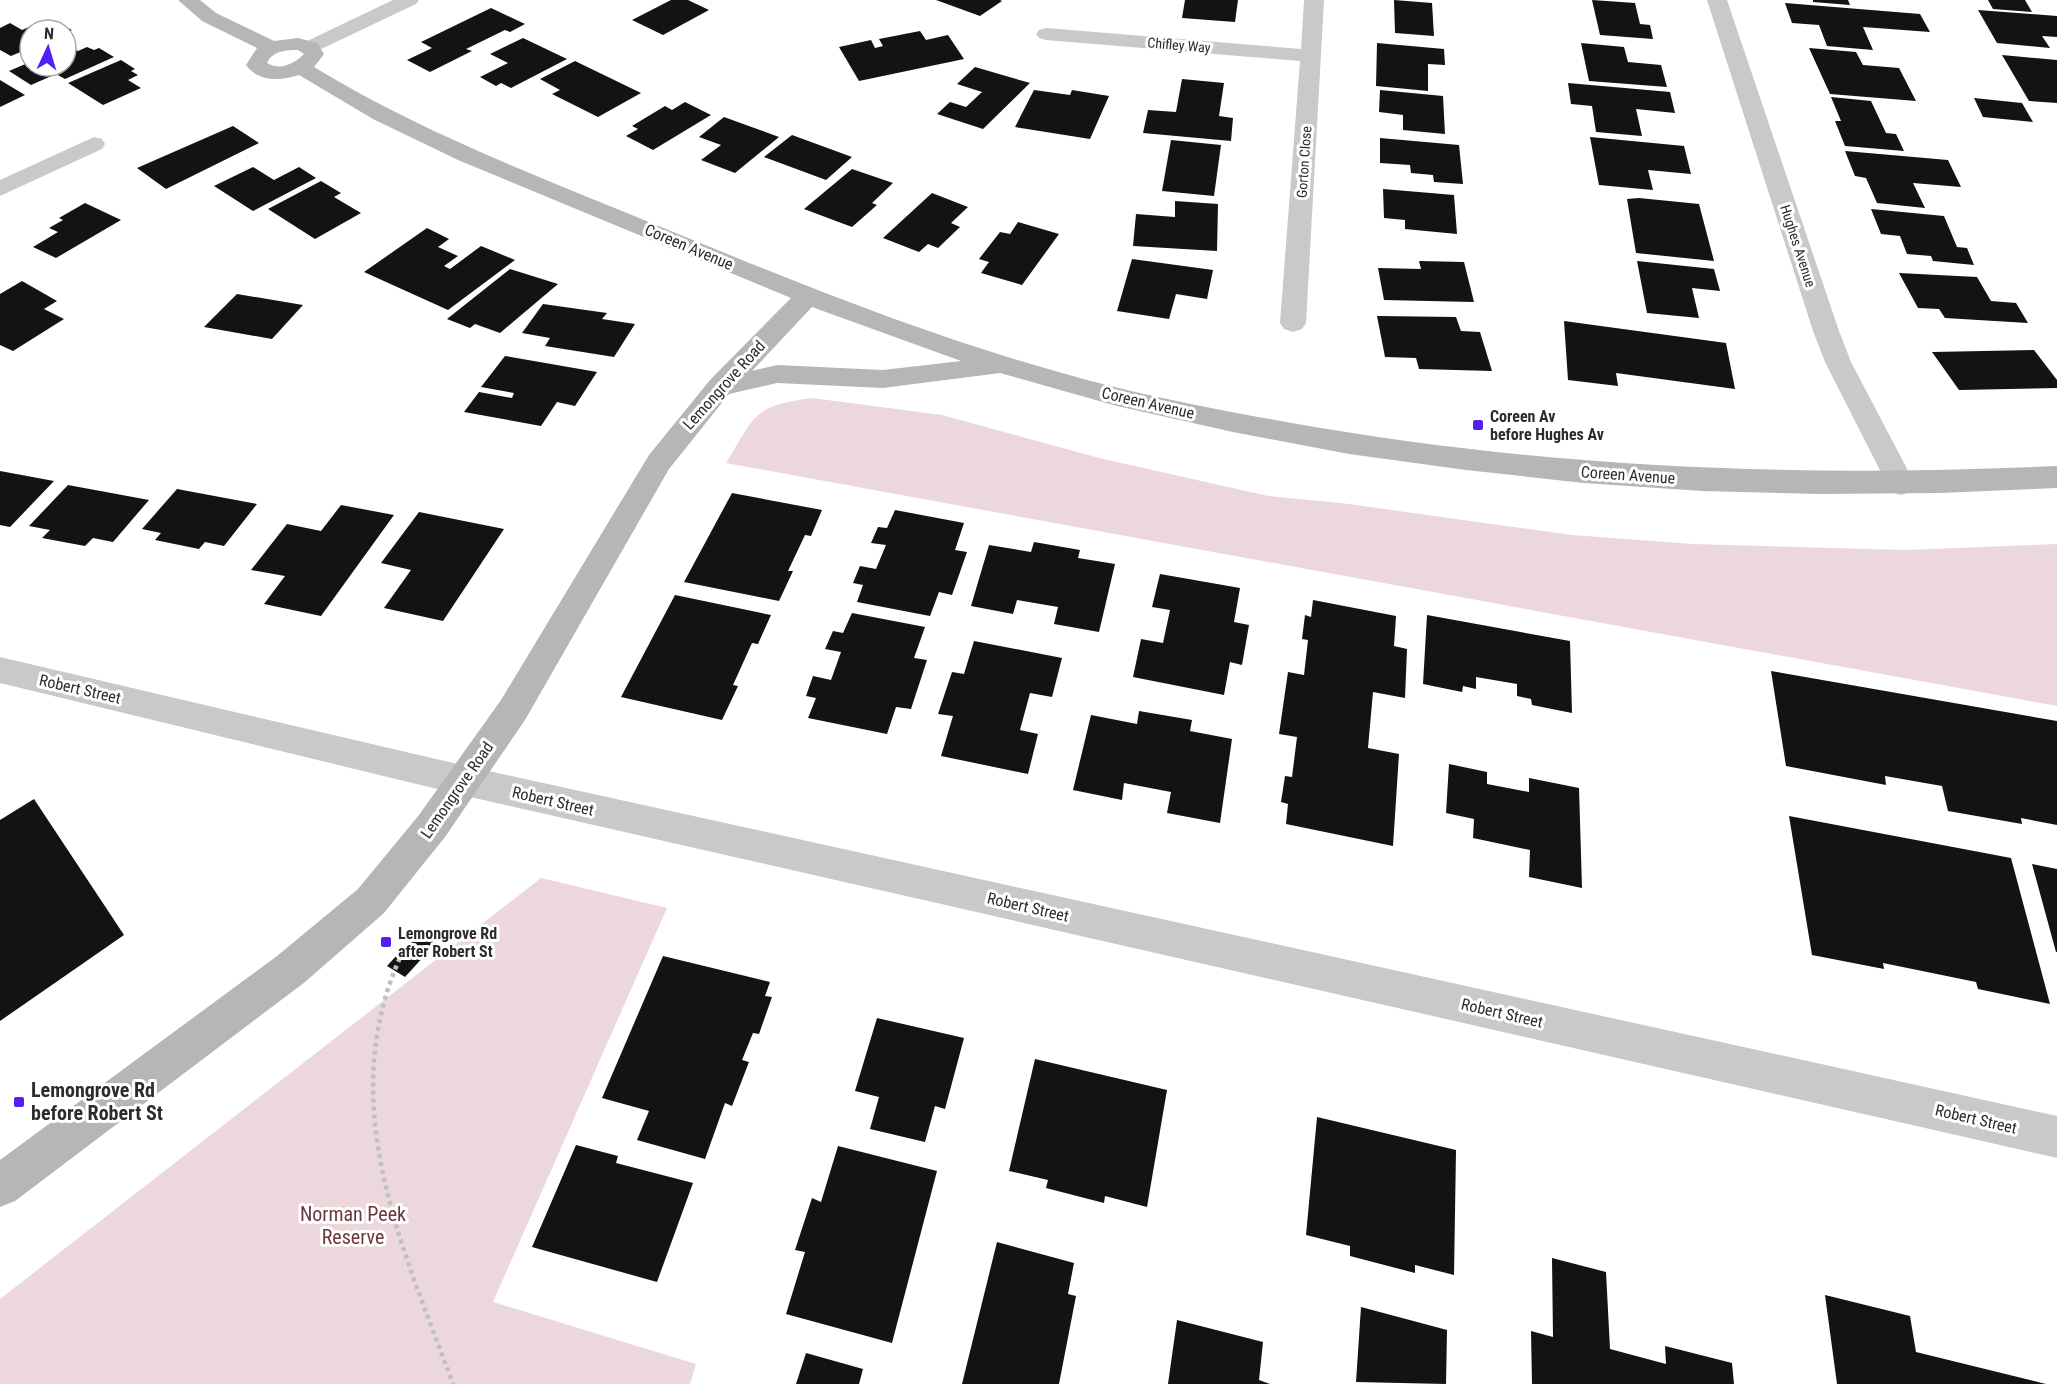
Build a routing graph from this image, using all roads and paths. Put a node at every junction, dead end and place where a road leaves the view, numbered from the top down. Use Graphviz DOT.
graph roads {
  1 [pos="188,0"];
  2 [pos="409,0"];
  3 [pos="1314,0"];
  4 [pos="1717,0"];
  5 [pos="1046,34"];
  6 [pos="310,47"];
  7 [pos="273,48"];
  8 [pos="1311,56"];
  9 [pos="300,68"];
  10 [pos="94,144"];
  11 [pos="0,189"];
  12 [pos="808,296"];
  13 [pos="1293,323"];
  14 [pos="1004,365"];
  15 [pos="720,387"];
  16 [pos="2057,477"];
  17 [pos="1901,484"];
  18 [pos="0,670"];
  19 [pos="465,781"];
  20 [pos="403,951"];
  21 [pos="2057,1137"];
  22 [pos="0,1186"];
  23 [pos="453,1384"];
  1 -- 7 [label="street"];
  2 -- 6 [label="street"];
  3 -- 8 [label="street, Gorton Close"];
  4 -- 17 [label="street, Hughes Avenue"];
  5 -- 8 [label="street, Chifley Way"];
  6 -- 7 [label="street"];
  6 -- 9 [label="street"];
  7 -- 9 [label="street"];
  8 -- 13 [label="street, Gorton Close"];
  9 -- 12 [label="street, Coreen Avenue"];
  10 -- 11 [label="street"];
  12 -- 14 [label="street, Coreen Avenue"];
  12 -- 15 [label="street, Lemongrove Road"];
  14 -- 15 [label="street"];
  14 -- 17 [label="street, Coreen Avenue"];
  15 -- 19 [label="street, Lemongrove Road"];
  16 -- 17 [label="street, Coreen Avenue"];
  18 -- 19 [label="street, Robert Street"];
  19 -- 21 [label="street, Robert Street"];
  19 -- 22 [label="street, Lemongrove Road"];
  20 -- 23 [label="path"];
}
